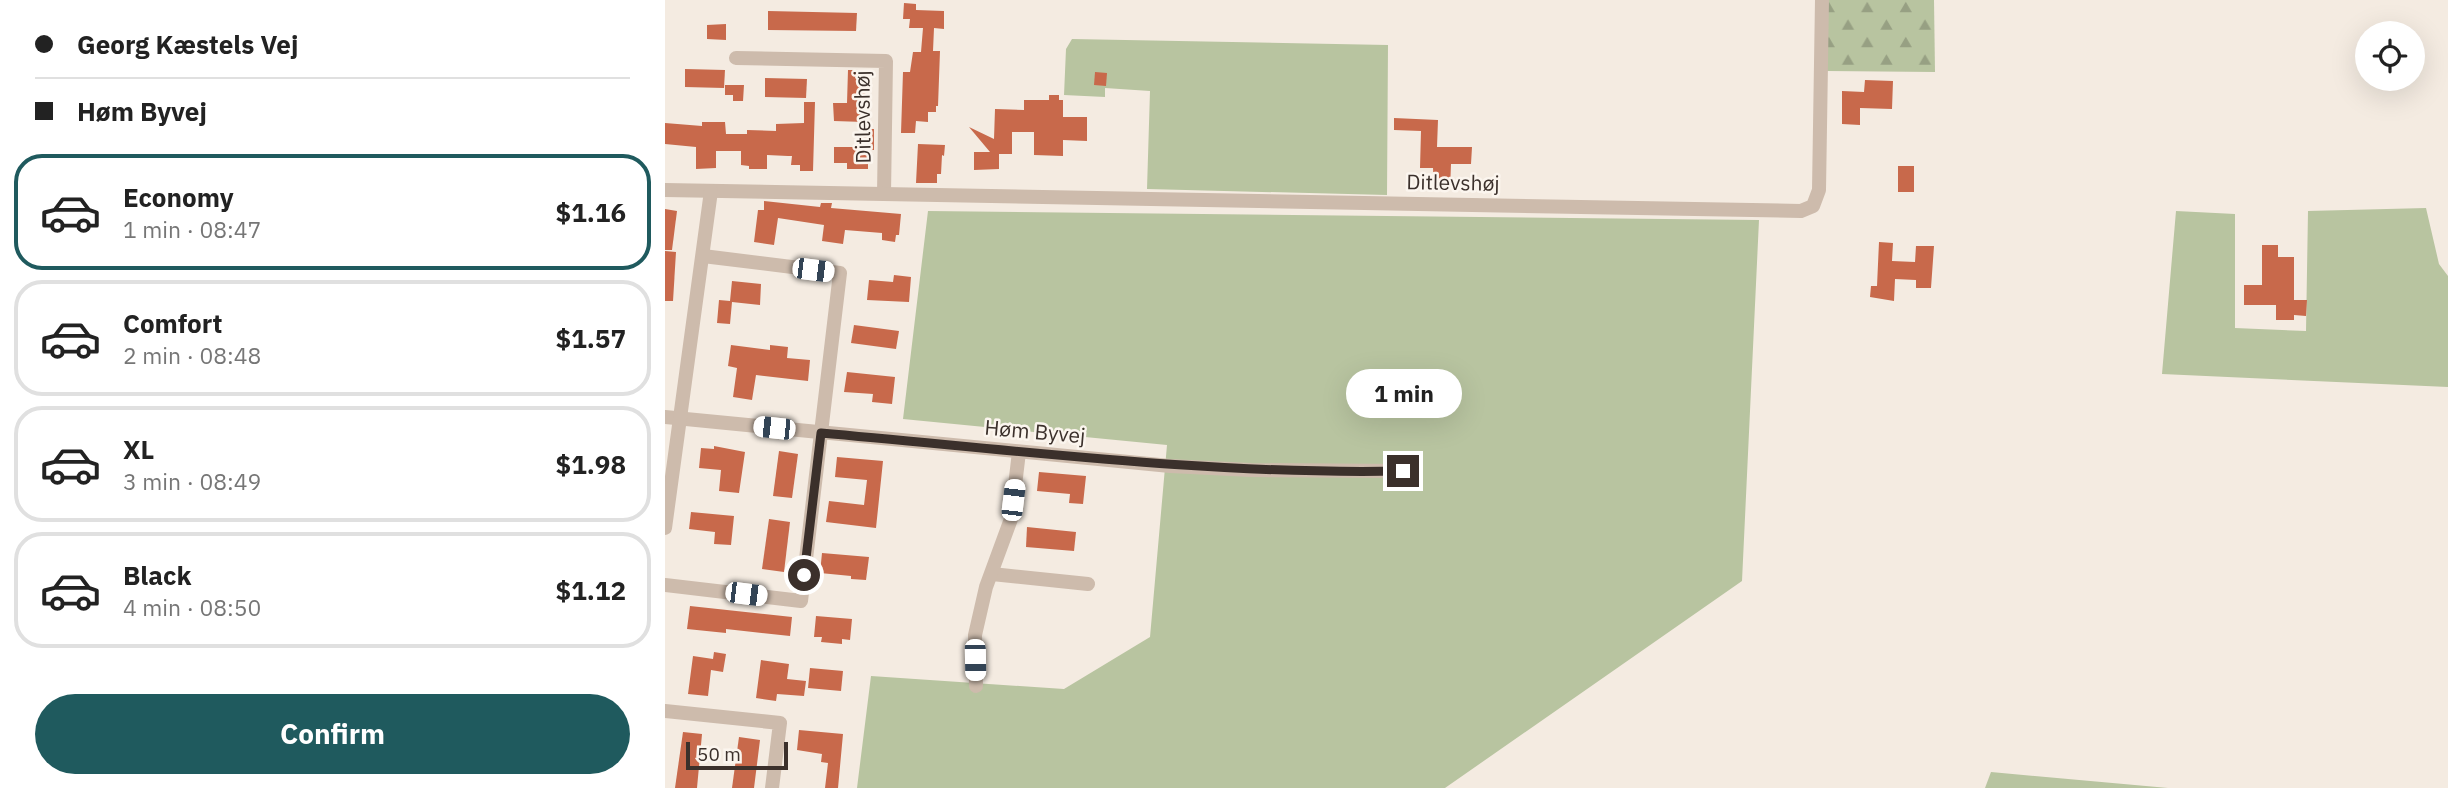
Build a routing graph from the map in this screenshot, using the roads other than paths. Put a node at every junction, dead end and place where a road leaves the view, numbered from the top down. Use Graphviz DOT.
graph roads {
  1 [pos="1822,0"];
  2 [pos="736,58"];
  3 [pos="665,190"];
  4 [pos="711,191"];
  5 [pos="884,194"];
  6 [pos="703,256"];
  7 [pos="665,417"];
  8 [pos="680,419"];
  9 [pos="821,433"];
  10 [pos="1019,452"];
  11 [pos="1403,471"];
  12 [pos="665,528"];
  13 [pos="992,574"];
  14 [pos="1088,584"];
  15 [pos="665,585"];
  16 [pos="975,686"];
  17 [pos="665,711"];
  18 [pos="772,788"];
  1 -- 5 [label="street, Ditlevshøj"];
  2 -- 5 [label="street, Ditlevshøj"];
  3 -- 4 [label="street, Ditlevshøj"];
  4 -- 5 [label="street, Ditlevshøj"];
  4 -- 6 [label="street"];
  6 -- 8 [label="street"];
  6 -- 9 [label="street"];
  7 -- 8 [label="street, Høm Byvej"];
  8 -- 9 [label="street, Høm Byvej"];
  8 -- 12 [label="street"];
  9 -- 10 [label="street, Høm Byvej"];
  9 -- 15 [label="street"];
  10 -- 11 [label="street, Høm Byvej"];
  10 -- 13 [label="street"];
  13 -- 14 [label="street"];
  13 -- 16 [label="street"];
  17 -- 18 [label="street"];
}
